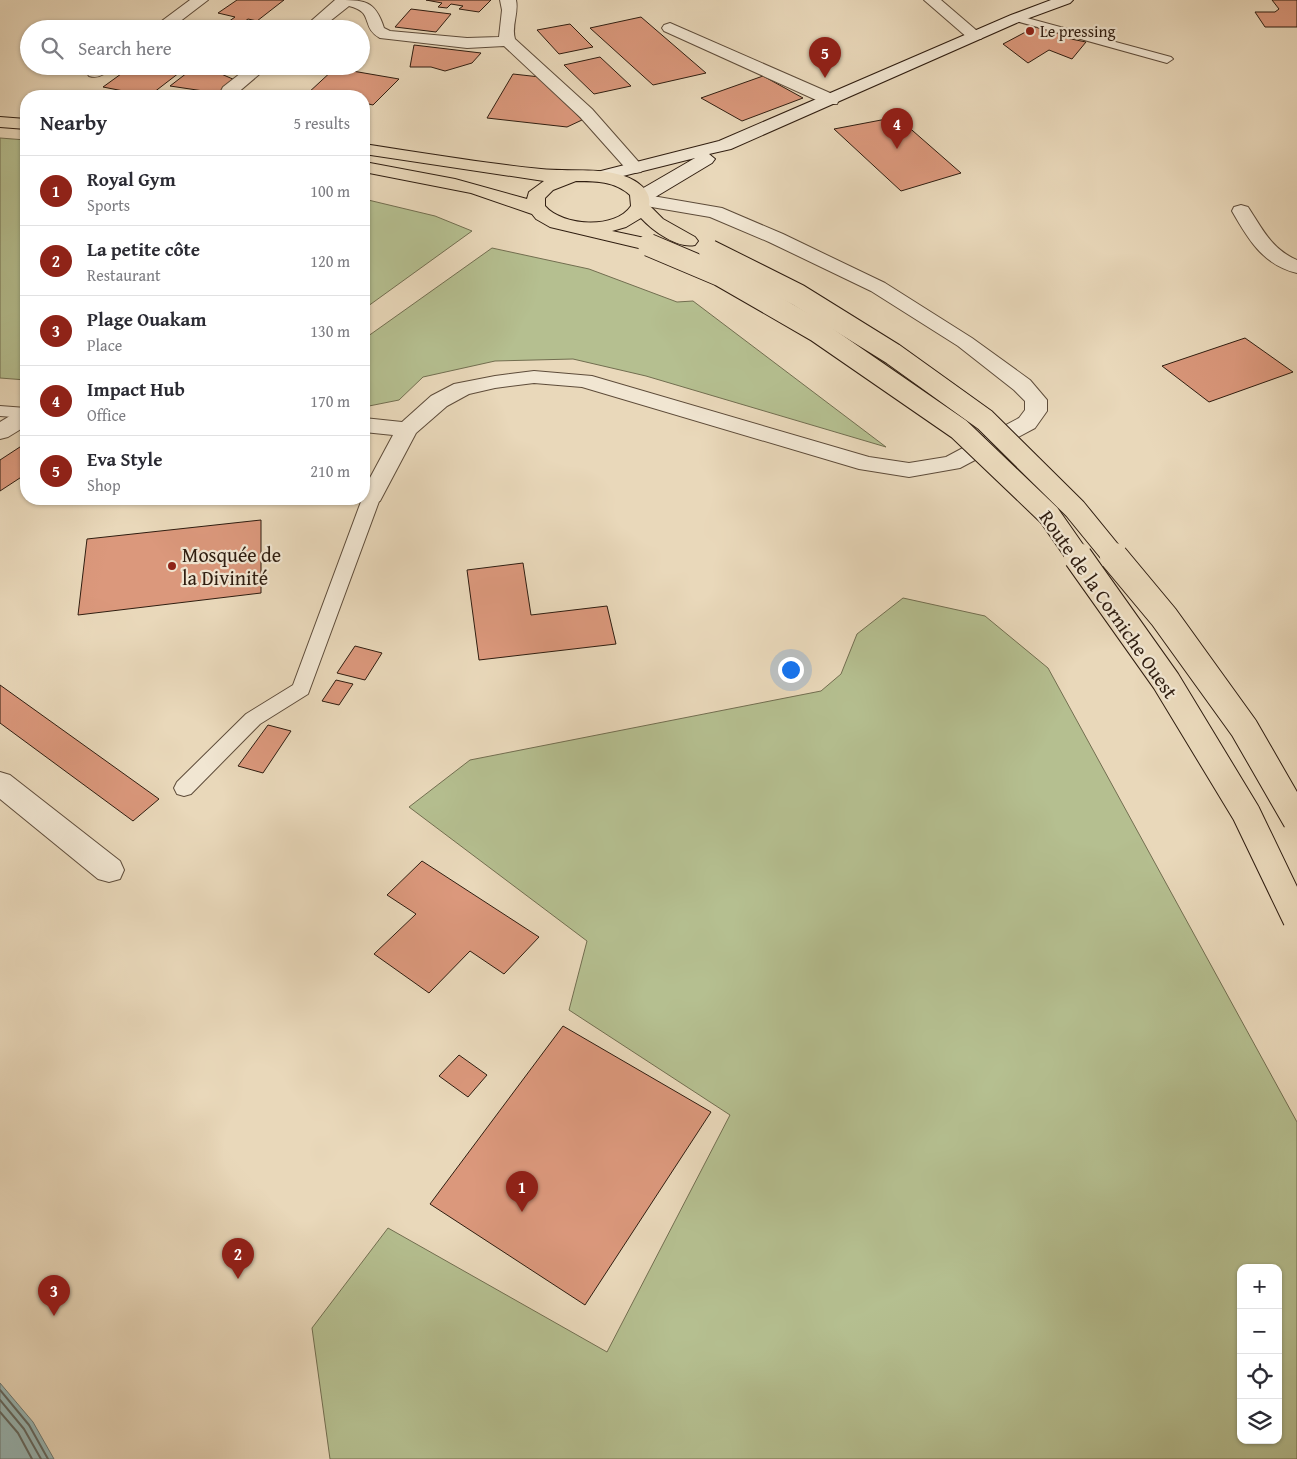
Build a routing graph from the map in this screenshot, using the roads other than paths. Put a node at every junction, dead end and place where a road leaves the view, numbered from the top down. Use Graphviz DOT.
graph roads {
  1 [pos="200,0"];
  2 [pos="344,0"];
  3 [pos="508,0"];
  4 [pos="932,0"];
  5 [pos="1065,0"];
  6 [pos="1016,18"];
  7 [pos="172,20"];
  8 [pos="321,20"];
  9 [pos="670,28"];
  10 [pos="975,36"];
  11 [pos="508,41"];
  12 [pos="1167,60"];
  13 [pos="249,75"];
  14 [pos="230,90"];
  15 [pos="831,100"];
  16 [pos="0,106"];
  17 [pos="20,108"];
  18 [pos="0,122"];
  19 [pos="20,124"];
  20 [pos="725,146"];
  21 [pos="370,150"];
  22 [pos="370,167"];
  23 [pos="635,168"];
  24 [pos="603,176"];
  25 [pos="570,177"];
  26 [pos="640,201"];
  27 [pos="537,210"];
  28 [pos="1241,211"];
  29 [pos="576,228"];
  30 [pos="1297,267"];
  31 [pos="0,412"];
  32 [pos="20,414"];
  33 [pos="20,419"];
  34 [pos="370,426"];
  35 [pos="407,429"];
  36 [pos="0,432"];
  37 [pos="372,496"];
  38 [pos="370,501"];
  39 [pos="369,505"];
  40 [pos="0,784"];
  41 [pos="184,788"];
  42 [pos="1297,820"];
  43 [pos="109,870"];
  44 [pos="1297,919"];
  1 -- 7 [label="street"];
  2 -- 8 [label="street"];
  2 -- 11 [label="street"];
  3 -- 11 [label="street"];
  4 -- 10 [label="street"];
  5 -- 6 [label="street"];
  6 -- 10 [label="street"];
  6 -- 12 [label="lane"];
  9 -- 15 [label="street"];
  10 -- 15 [label="street"];
  11 -- 23 [label="street"];
  13 -- 14 [label="street"];
  15 -- 20 [label="street"];
  16 -- 17 [label="highway"];
  18 -- 19 [label="highway"];
  20 -- 23 [label="street"];
  20 -- 26 [label="street"];
  21 -- 25 [label="highway"];
  22 -- 27 [label="highway"];
  23 -- 24 [label="street"];
  24 -- 25 [label="highway, Route de la Corniche Ouest"];
  24 -- 26 [label="highway, Route de la Corniche Ouest"];
  25 -- 27 [label="highway"];
  26 -- 29 [label="highway"];
  26 -- 35 [label="street"];
  26 -- 42 [label="highway, Route de la Corniche Ouest, bridge"];
  27 -- 29 [label="highway"];
  28 -- 30 [label="street"];
  29 -- 44 [label="highway, Route de la Corniche Ouest, bridge"];
  31 -- 32 [label="lane"];
  33 -- 36 [label="street"];
  34 -- 35 [label="street"];
  35 -- 37 [label="street"];
  37 -- 38 [label="lane"];
  39 -- 41 [label="lane"];
  40 -- 43 [label="street"];
}
